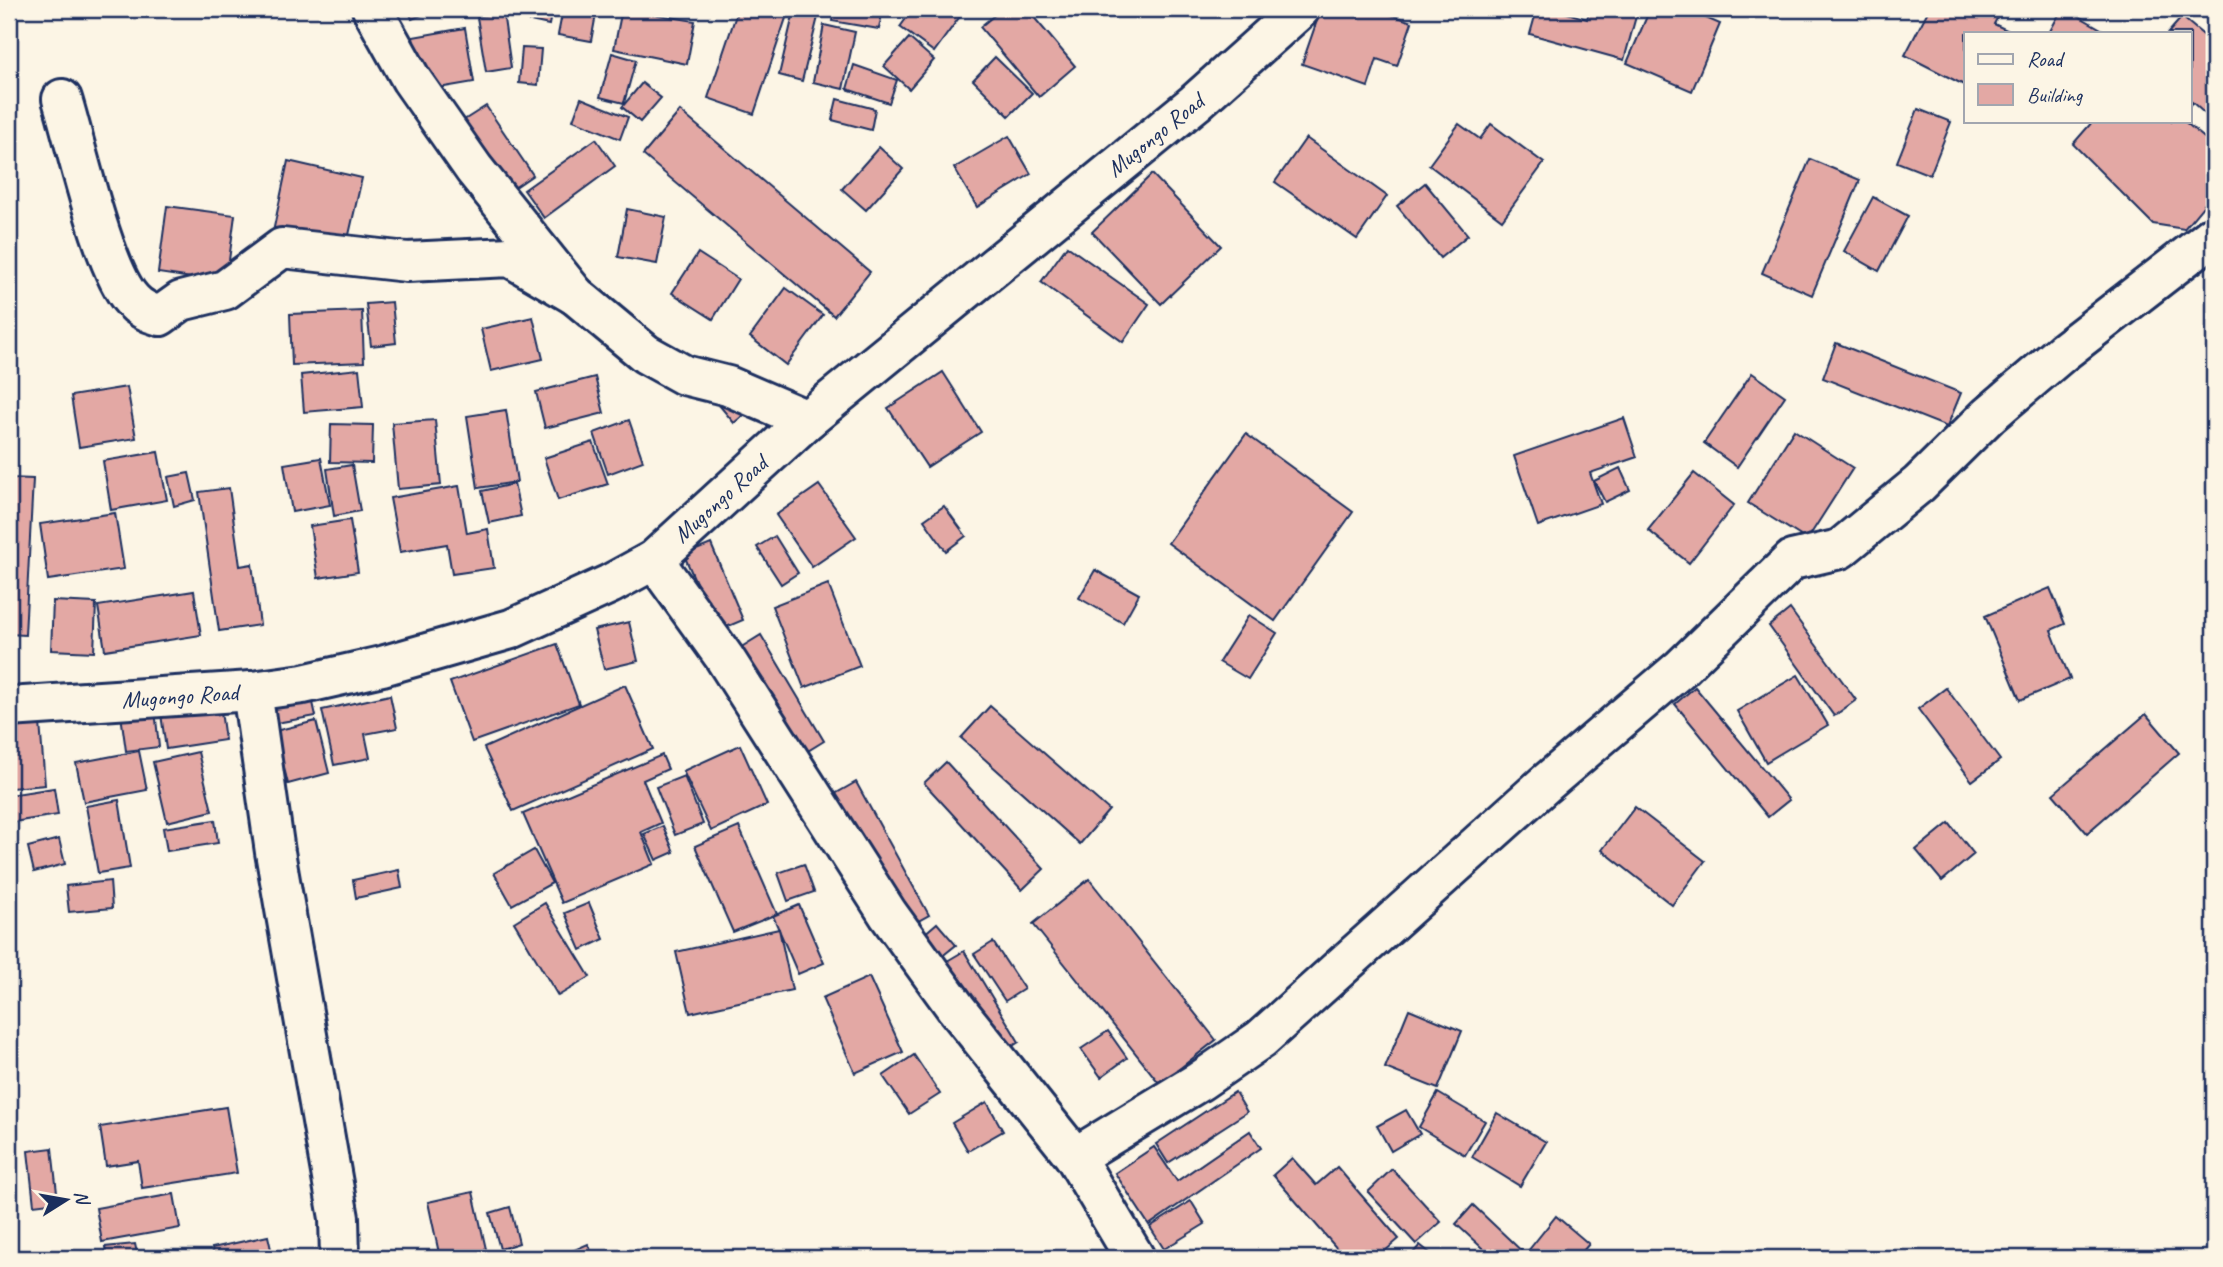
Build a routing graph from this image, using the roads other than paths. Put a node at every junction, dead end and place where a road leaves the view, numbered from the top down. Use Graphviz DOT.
graph roads {
  1 [pos="372,9"];
  2 [pos="1300,9"];
  3 [pos="62,99"];
  4 [pos="2214,235"];
  5 [pos="575,295"];
  6 [pos="807,420"];
  7 [pos="654,560"];
  8 [pos="252,691"];
  9 [pos="9,708"];
  10 [pos="1075,1157"];
  11 [pos="340,1258"];
  12 [pos="1135,1258"];
  1 -- 5 [label="street"];
  2 -- 6 [label="street, Mugongo Road"];
  3 -- 5 [label="street"];
  4 -- 10 [label="street"];
  5 -- 6 [label="street"];
  6 -- 7 [label="street, Mugongo Road"];
  7 -- 8 [label="street, Mugongo Road"];
  7 -- 10 [label="street"];
  8 -- 9 [label="street, Mugongo Road"];
  8 -- 11 [label="street"];
  10 -- 12 [label="street"];
}
